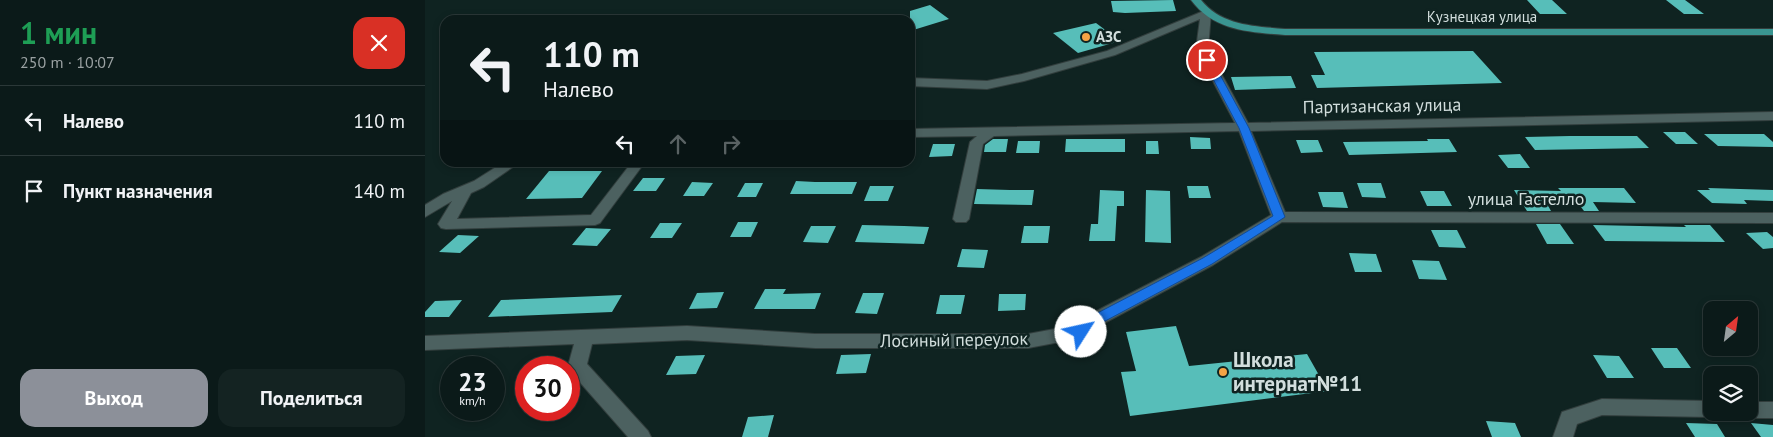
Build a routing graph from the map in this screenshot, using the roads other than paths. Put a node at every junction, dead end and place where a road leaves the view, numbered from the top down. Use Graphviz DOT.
graph roads {
  1 [pos="1200,6"];
  2 [pos="1773,32"];
  3 [pos="915,82"];
  4 [pos="1773,116"];
  5 [pos="1244,128"];
  6 [pos="991,132"];
  7 [pos="915,133"];
  8 [pos="506,167"];
  9 [pos="635,167"];
  10 [pos="466,190"];
  11 [pos="425,212"];
  12 [pos="1279,217"];
  13 [pos="1773,218"];
  14 [pos="961,219"];
  15 [pos="585,337"];
  16 [pos="425,343"];
  17 [pos="1703,409"];
  18 [pos="1758,410"];
  19 [pos="1773,410"];
  20 [pos="641,437"];
  21 [pos="1563,437"];
  1 -- 2 [label="main road, Кузнецкая улица"];
  1 -- 3 [label="street"];
  1 -- 5 [label="street"];
  4 -- 5 [label="street, Партизанская улица"];
  5 -- 6 [label="street, Партизанская улица"];
  5 -- 12 [label="street"];
  6 -- 7 [label="street, Партизанская улица"];
  6 -- 14 [label="street"];
  8 -- 10 [label="street"];
  9 -- 10 [label="street"];
  10 -- 11 [label="street"];
  12 -- 13 [label="street, улица Гастелло"];
  12 -- 15 [label="street, Лосиный переулок"];
  15 -- 16 [label="street, Лосиный переулок"];
  15 -- 20 [label="street"];
  17 -- 21 [label="street"];
  18 -- 19 [label="street"];
}
